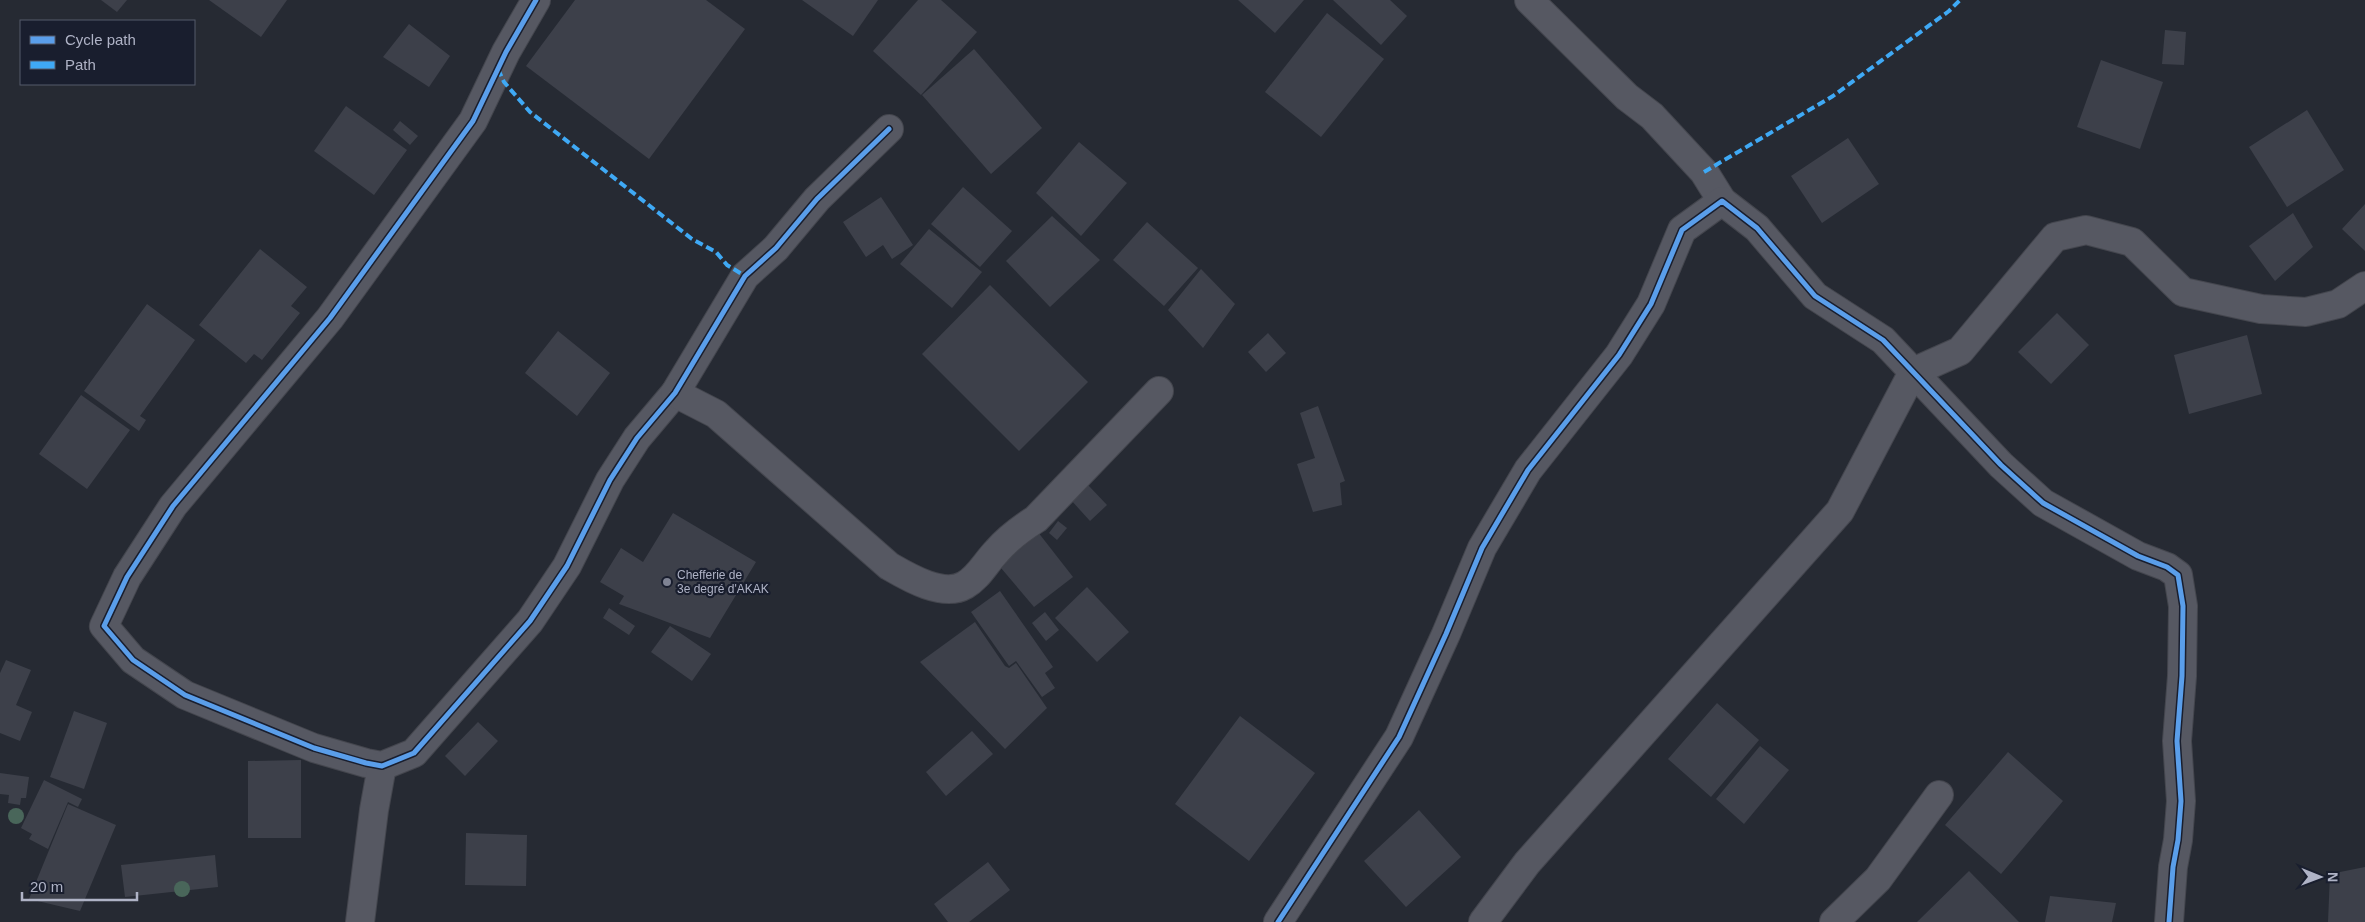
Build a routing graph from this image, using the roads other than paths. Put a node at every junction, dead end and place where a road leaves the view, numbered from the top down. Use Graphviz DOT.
graph roads {
  1 [pos="536,0"];
  2 [pos="1529,0"];
  3 [pos="889,129"];
  4 [pos="1722,201"];
  5 [pos="2365,286"];
  6 [pos="1913,372"];
  7 [pos="1159,391"];
  8 [pos="675,393"];
  9 [pos="382,766"];
  10 [pos="1939,794"];
  11 [pos="360,922"];
  12 [pos="1278,922"];
  13 [pos="1483,922"];
  14 [pos="1834,922"];
  15 [pos="2169,922"];
  1 -- 9 [label="street"];
  2 -- 4 [label="street"];
  3 -- 8 [label="street"];
  4 -- 6 [label="street"];
  4 -- 12 [label="street"];
  5 -- 6 [label="street"];
  6 -- 13 [label="street"];
  6 -- 15 [label="street"];
  7 -- 8 [label="street"];
  8 -- 9 [label="street"];
  9 -- 11 [label="street"];
  10 -- 14 [label="street"];
}
